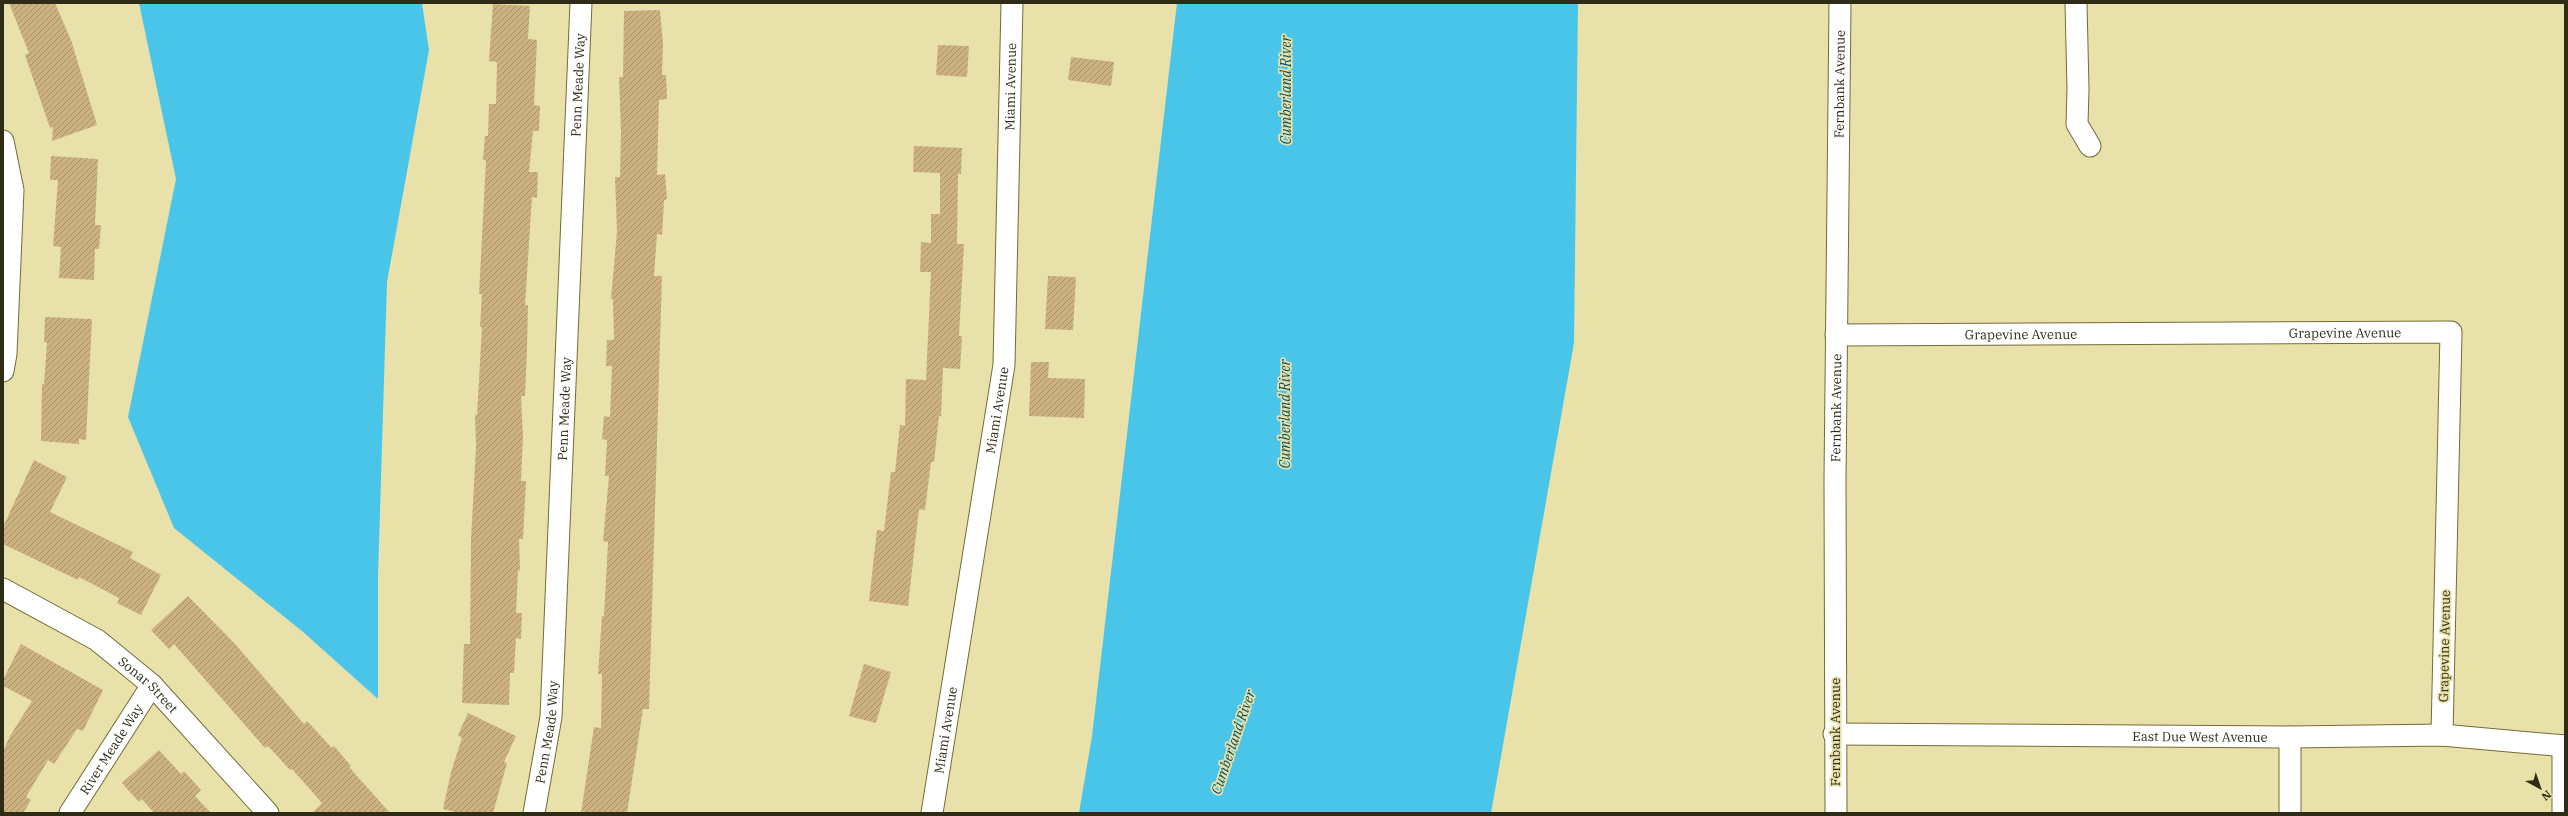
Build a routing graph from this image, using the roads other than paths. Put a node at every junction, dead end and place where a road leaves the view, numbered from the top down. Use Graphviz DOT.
graph roads {
  1 [pos="581,3"];
  2 [pos="1012,3"];
  3 [pos="1840,3"];
  4 [pos="2076,3"];
  5 [pos="3,141"];
  6 [pos="2090,146"];
  7 [pos="1836,334"];
  8 [pos="3,371"];
  9 [pos="3,589"];
  10 [pos="152,685"];
  11 [pos="1834,734"];
  12 [pos="2442,735"];
  13 [pos="2290,737"];
  14 [pos="2564,746"];
  15 [pos="70,813"];
  16 [pos="268,813"];
  17 [pos="534,813"];
  18 [pos="932,813"];
  19 [pos="1836,813"];
  20 [pos="2290,813"];
  21 [pos="2563,813"];
  1 -- 17 [label="street, Penn Meade Way"];
  2 -- 18 [label="street, Miami Avenue"];
  3 -- 7 [label="street, Fernbank Avenue"];
  4 -- 6 [label="street"];
  5 -- 8 [label="street"];
  7 -- 11 [label="street, Fernbank Avenue"];
  7 -- 12 [label="street, Grapevine Avenue"];
  9 -- 10 [label="street, Sonar Street"];
  10 -- 15 [label="street, River Meade Way"];
  10 -- 16 [label="street, Sonar Street"];
  11 -- 13 [label="street, East Due West Avenue"];
  11 -- 19 [label="street, Fernbank Avenue"];
  12 -- 13 [label="street, East Due West Avenue"];
  12 -- 14 [label="street, East Due West Avenue"];
  13 -- 20 [label="street"];
  14 -- 21 [label="street"];
}
